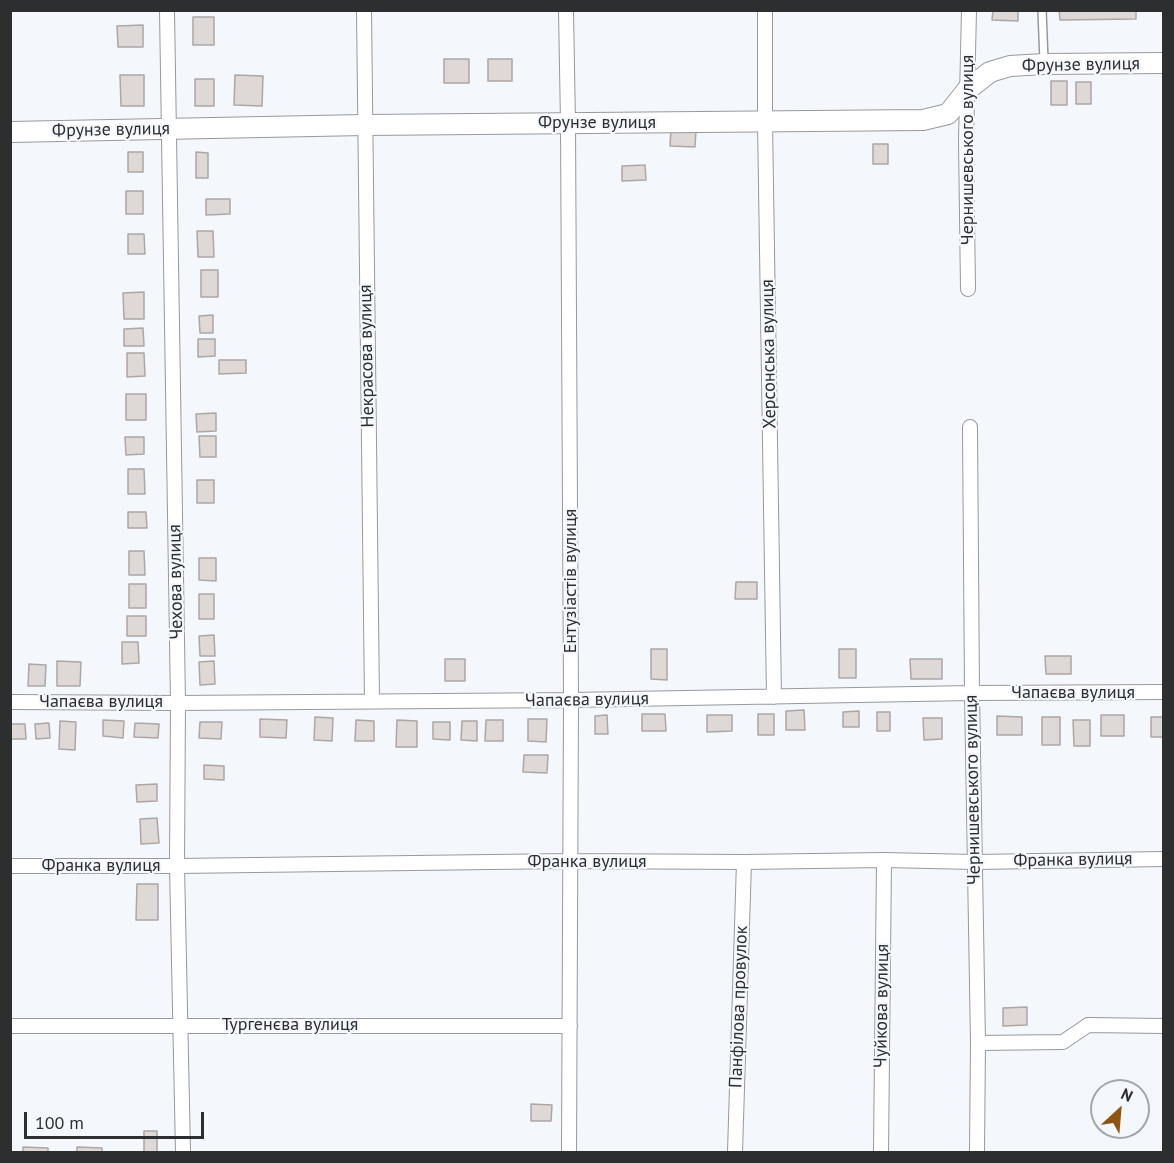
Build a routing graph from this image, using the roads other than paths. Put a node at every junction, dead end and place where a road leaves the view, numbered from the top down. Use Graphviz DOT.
graph roads {
  1 [pos="167,10"];
  2 [pos="364,10"];
  3 [pos="566,10"];
  4 [pos="765,10"];
  5 [pos="969,10"];
  6 [pos="1042,10"];
  7 [pos="1164,63"];
  8 [pos="1044,64"];
  9 [pos="967,90"];
  10 [pos="765,122"];
  11 [pos="568,123"];
  12 [pos="364,124"];
  13 [pos="168,129"];
  14 [pos="10,132"];
  15 [pos="968,289"];
  16 [pos="970,427"];
  17 [pos="1164,692"];
  18 [pos="972,693"];
  19 [pos="774,697"];
  20 [pos="571,700"];
  21 [pos="372,701"];
  22 [pos="10,702"];
  23 [pos="178,703"];
  24 [pos="1164,859"];
  25 [pos="884,860"];
  26 [pos="570,861"];
  27 [pos="744,862"];
  28 [pos="975,862"];
  29 [pos="10,866"];
  30 [pos="177,866"];
  31 [pos="182,1025"];
  32 [pos="10,1026"];
  33 [pos="570,1026"];
  34 [pos="1164,1026"];
  35 [pos="978,1043"];
  36 [pos="183,1152"];
  37 [pos="569,1152"];
  38 [pos="735,1152"];
  39 [pos="881,1152"];
  40 [pos="977,1152"];
  1 -- 13 [label="street, Чехова вулиця"];
  2 -- 12 [label="street, Некрасова вулиця"];
  3 -- 11 [label="street, Ентузіастів вулиця"];
  4 -- 10 [label="street, Херсонська вулиця"];
  5 -- 9 [label="street, Чернишевського вулиця"];
  6 -- 8 [label="lane"];
  7 -- 8 [label="street, Фрунзе вулиця"];
  8 -- 9 [label="street, Фрунзе вулиця"];
  9 -- 10 [label="street, Фрунзе вулиця"];
  9 -- 15 [label="street, Чернишевського вулиця"];
  10 -- 11 [label="street, Фрунзе вулиця"];
  10 -- 19 [label="street, Херсонська вулиця"];
  11 -- 12 [label="street, Фрунзе вулиця"];
  11 -- 20 [label="street, Ентузіастів вулиця"];
  12 -- 13 [label="street, Фрунзе вулиця"];
  12 -- 21 [label="street, Некрасова вулиця"];
  13 -- 14 [label="street, Фрунзе вулиця"];
  13 -- 23 [label="street, Чехова вулиця"];
  16 -- 18 [label="street, Чернишевського вулиця"];
  17 -- 18 [label="street, Чапаєва вулиця"];
  18 -- 19 [label="street, Чапаєва вулиця"];
  18 -- 28 [label="street, Чернишевського вулиця"];
  19 -- 20 [label="street, Чапаєва вулиця"];
  20 -- 21 [label="street, Чапаєва вулиця"];
  20 -- 26 [label="street, Ентузіастів вулиця"];
  21 -- 23 [label="street, Чапаєва вулиця"];
  22 -- 23 [label="street, Чапаєва вулиця"];
  23 -- 30 [label="street, Чехова вулиця"];
  24 -- 28 [label="street, Франка вулиця"];
  25 -- 27 [label="street, Франка вулиця"];
  25 -- 28 [label="street, Франка вулиця"];
  25 -- 39 [label="street, Чуйкова вулиця"];
  26 -- 27 [label="street, Франка вулиця"];
  26 -- 30 [label="street, Франка вулиця"];
  26 -- 33 [label="street, Ентузіастів вулиця"];
  27 -- 38 [label="street, Панфілова провулок"];
  28 -- 35 [label="street, Чернишевського вулиця"];
  29 -- 30 [label="street, Франка вулиця"];
  30 -- 31 [label="street, Чехова вулиця"];
  31 -- 32 [label="street, Тургенєва вулиця"];
  31 -- 33 [label="street, Тургенєва вулиця"];
  31 -- 36 [label="street, Чехова вулиця"];
  33 -- 37 [label="street, Ентузіастів вулиця"];
  34 -- 35 [label="street"];
  35 -- 40 [label="street, Чернишевського вулиця"];
}
